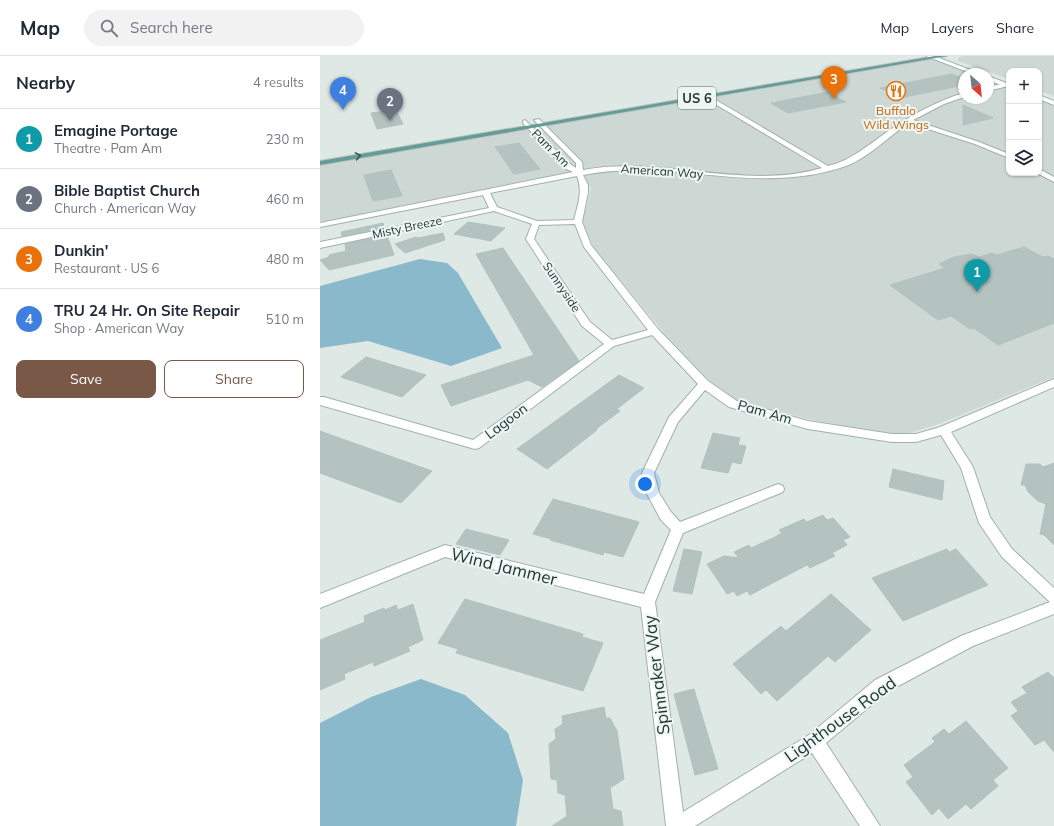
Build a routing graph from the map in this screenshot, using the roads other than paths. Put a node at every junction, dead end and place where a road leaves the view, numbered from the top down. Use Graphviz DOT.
graph roads {
  1 [pos="915,56"];
  2 [pos="944,56"];
  3 [pos="932,57"];
  4 [pos="962,68"];
  5 [pos="994,80"];
  6 [pos="1006,84"];
  7 [pos="1006,85"];
  8 [pos="994,88"];
  9 [pos="715,96"];
  10 [pos="706,97"];
  11 [pos="958,97"];
  12 [pos="1042,98"];
  13 [pos="1054,103"];
  14 [pos="909,121"];
  15 [pos="540,122"];
  16 [pos="527,125"];
  17 [pos="804,154"];
  18 [pos="1006,155"];
  19 [pos="320,156"];
  20 [pos="320,163"];
  21 [pos="828,169"];
  22 [pos="579,173"];
  23 [pos="1042,173"];
  24 [pos="1054,180"];
  25 [pos="485,192"];
  26 [pos="494,209"];
  27 [pos="578,222"];
  28 [pos="536,223"];
  29 [pos="320,225"];
  30 [pos="320,245"];
  31 [pos="654,331"];
  32 [pos="610,344"];
  33 [pos="1054,383"];
  34 [pos="704,384"];
  35 [pos="320,401"];
  36 [pos="944,430"];
  37 [pos="778,489"];
  38 [pos="678,529"];
  39 [pos="1054,597"];
  40 [pos="320,601"];
  41 [pos="648,602"];
  42 [pos="1054,607"];
  43 [pos="815,741"];
  44 [pos="676,826"];
  45 [pos="870,826"];
  1 -- 15 [label="main road, US 6"];
  2 -- 3 [label="main road, US 6"];
  3 -- 4 [label="street"];
  3 -- 9 [label="main road, US 6 / US 6"];
  5 -- 6 [label="street"];
  7 -- 8 [label="street"];
  9 -- 10 [label="main road, US 6 / US 6"];
  9 -- 17 [label="street"];
  10 -- 15 [label="main road, US 6 / US 6"];
  10 -- 17 [label="street"];
  11 -- 14 [label="street, American Way"];
  12 -- 13 [label="street"];
  14 -- 18 [label="street"];
  14 -- 21 [label="street, American Way"];
  15 -- 16 [label="main road, US 6"];
  15 -- 22 [label="street, Pam Am"];
  16 -- 19 [label="main road, US 6"];
  20 -- 16 [label="main road, US 6, one-way"];
  16 -- 22 [label="street, Pam Am"];
  17 -- 21 [label="street"];
  21 -- 22 [label="street, American Way"];
  22 -- 25 [label="street, American Way"];
  22 -- 27 [label="street, Pam Am"];
  23 -- 24 [label="street"];
  25 -- 26 [label="street"];
  25 -- 29 [label="street, American Way"];
  26 -- 28 [label="street"];
  26 -- 30 [label="street, Misty Breeze"];
  27 -- 28 [label="street"];
  27 -- 31 [label="street, Pam Am"];
  28 -- 32 [label="street, Sunnyside"];
  31 -- 32 [label="street, Lagoon"];
  31 -- 34 [label="street, Pam Am"];
  32 -- 35 [label="street, Lagoon"];
  33 -- 36 [label="street, Pam Am"];
  34 -- 36 [label="street, Pam Am"];
  34 -- 38 [label="street"];
  36 -- 39 [label="street"];
  37 -- 38 [label="street"];
  38 -- 41 [label="street, Spinnaker Way"];
  40 -- 41 [label="street, Wind Jammer"];
  41 -- 44 [label="street, Spinnaker Way"];
  42 -- 43 [label="street, Lighthouse Road"];
  43 -- 44 [label="street, Lighthouse Road"];
  43 -- 45 [label="street"];
}
